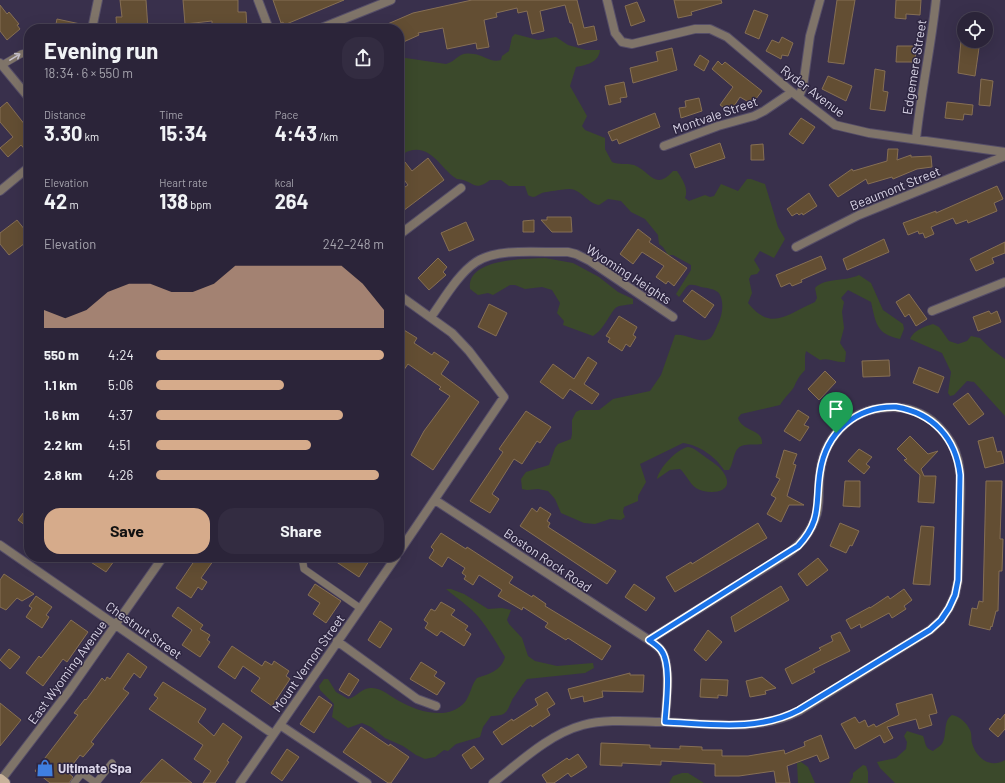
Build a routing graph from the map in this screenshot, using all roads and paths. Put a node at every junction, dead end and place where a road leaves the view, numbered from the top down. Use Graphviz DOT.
graph roads {
  1 [pos="98,0"];
  2 [pos="258,0"];
  3 [pos="391,0"];
  4 [pos="607,0"];
  5 [pos="820,0"];
  6 [pos="936,0"];
  7 [pos="93,24"];
  8 [pos="267,24"];
  9 [pos="331,24"];
  10 [pos="24,53"];
  11 [pos="1,64"];
  12 [pos="24,92"];
  13 [pos="792,92"];
  14 [pos="799,97"];
  15 [pos="916,139"];
  16 [pos="664,146"];
  17 [pos="1005,152"];
  18 [pos="1005,156"];
  19 [pos="24,171"];
  20 [pos="461,188"];
  21 [pos="0,191"];
  22 [pos="404,231"];
  23 [pos="796,247"];
  24 [pos="1005,282"];
  25 [pos="404,298"];
  26 [pos="932,311"];
  27 [pos="431,317"];
  28 [pos="672,317"];
  29 [pos="435,500"];
  30 [pos="0,544"];
  31 [pos="404,545"];
  32 [pos="24,561"];
  33 [pos="26,562"];
  34 [pos="160,562"];
  35 [pos="303,562"];
  36 [pos="392,562"];
  37 [pos="360,608"];
  38 [pos="116,625"];
  39 [pos="649,640"];
  40 [pos="337,642"];
  41 [pos="436,706"];
  42 [pos="665,722"];
  43 [pos="280,725"];
  44 [pos="274,734"];
  45 [pos="112,764"];
  46 [pos="2,780"];
  47 [pos="242,782"];
  48 [pos="74,783"];
  49 [pos="96,783"];
  50 [pos="367,783"];
  51 [pos="493,783"];
  1 -- 7 [label="street"];
  2 -- 8 [label="street"];
  3 -- 9 [label="street"];
  4 -- 13 [label="street, Ryder Avenue"];
  5 -- 14 [label="street"];
  6 -- 15 [label="street, Edgemere Street"];
  11 -- 10 [label="lane, one-way"];
  11 -- 12 [label="street"];
  13 -- 14 [label="street, Ryder Avenue"];
  13 -- 16 [label="street, Montvale Street"];
  14 -- 15 [label="street, Ryder Avenue"];
  15 -- 17 [label="street, Ryder Avenue"];
  18 -- 23 [label="street, Beaumont Street"];
  19 -- 21 [label="street"];
  20 -- 22 [label="street"];
  24 -- 26 [label="street"];
  25 -- 27 [label="street"];
  27 -- 28 [label="street, Wyoming Heights"];
  27 -- 29 [label="street"];
  29 -- 31 [label="street"];
  29 -- 39 [label="street, Boston Rock Road"];
  30 -- 32 [label="street, Chestnut Street"];
  33 -- 38 [label="street, Chestnut Street"];
  34 -- 38 [label="street, East Wyoming Avenue"];
  35 -- 37 [label="lane"];
  36 -- 37 [label="street, Mount Vernon Street"];
  37 -- 40 [label="street, Mount Vernon Street"];
  38 -- 44 [label="street, Chestnut Street"];
  38 -- 46 [label="street, East Wyoming Avenue"];
  39 -- 42 [label="street, Boston Rock Road"];
  39 -- 42 [label="street"];
  40 -- 41 [label="street"];
  40 -- 43 [label="street, Mount Vernon Street"];
  42 -- 51 [label="street"];
  43 -- 44 [label="street, Mount Vernon Street"];
  43 -- 50 [label="street"];
  44 -- 47 [label="street, Mount Vernon Street"];
  45 -- 49 [label="lane"];
  48 -- 49 [label="lane"];
}
